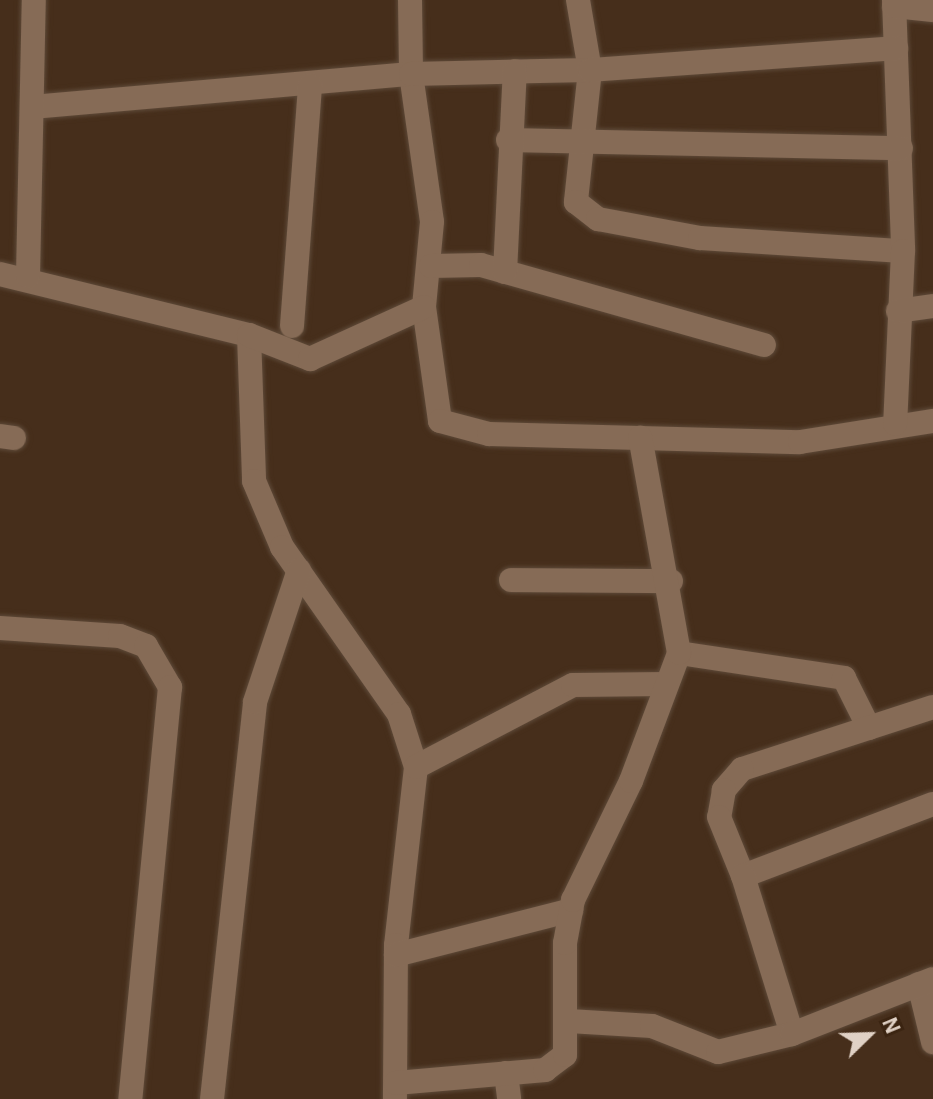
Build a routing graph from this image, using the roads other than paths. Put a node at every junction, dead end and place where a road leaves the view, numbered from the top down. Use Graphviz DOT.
graph roads {
  1 [pos="34,0"];
  2 [pos="410,0"];
  3 [pos="578,0"];
  4 [pos="894,3"];
  5 [pos="933,10"];
  6 [pos="896,48"];
  7 [pos="590,70"];
  8 [pos="515,71"];
  9 [pos="411,74"];
  10 [pos="310,86"];
  11 [pos="32,107"];
  12 [pos="508,140"];
  13 [pos="579,142"];
  14 [pos="901,148"];
  15 [pos="903,251"];
  16 [pos="431,266"];
  17 [pos="505,272"];
  18 [pos="0,274"];
  19 [pos="28,276"];
  20 [pos="933,306"];
  21 [pos="424,307"];
  22 [pos="898,311"];
  23 [pos="292,326"];
  24 [pos="249,335"];
  25 [pos="764,345"];
  26 [pos="933,421"];
  27 [pos="895,424"];
  28 [pos="640,437"];
  29 [pos="299,570"];
  30 [pos="511,580"];
  31 [pos="671,581"];
  32 [pos="0,628"];
  33 [pos="679,653"];
  34 [pos="666,684"];
  35 [pos="933,707"];
  36 [pos="869,728"];
  37 [pos="416,767"];
  38 [pos="933,804"];
  39 [pos="743,876"];
  40 [pos="571,910"];
  41 [pos="396,955"];
  42 [pos="926,982"];
  43 [pos="569,1021"];
  44 [pos="792,1034"];
  45 [pos="933,1042"];
  46 [pos="506,1073"];
  47 [pos="395,1091"];
  48 [pos="130,1099"];
  49 [pos="212,1099"];
  50 [pos="509,1099"];
  1 -- 11 [label="street"];
  2 -- 9 [label="street"];
  3 -- 7 [label="street"];
  4 -- 5 [label="street"];
  4 -- 6 [label="street"];
  6 -- 7 [label="street"];
  6 -- 14 [label="street"];
  7 -- 8 [label="street"];
  7 -- 13 [label="street"];
  8 -- 9 [label="street"];
  8 -- 12 [label="street"];
  9 -- 10 [label="street"];
  9 -- 16 [label="street"];
  10 -- 11 [label="street"];
  10 -- 23 [label="street"];
  11 -- 19 [label="street"];
  12 -- 13 [label="street"];
  12 -- 17 [label="street"];
  13 -- 14 [label="street"];
  13 -- 15 [label="street"];
  14 -- 15 [label="street"];
  15 -- 22 [label="street"];
  16 -- 17 [label="street"];
  16 -- 21 [label="street"];
  17 -- 25 [label="street"];
  18 -- 19 [label="street"];
  19 -- 24 [label="street"];
  20 -- 22 [label="street"];
  21 -- 24 [label="street"];
  21 -- 28 [label="street"];
  22 -- 27 [label="street"];
  24 -- 29 [label="street"];
  26 -- 27 [label="street"];
  27 -- 28 [label="street"];
  28 -- 31 [label="street"];
  29 -- 37 [label="street"];
  29 -- 49 [label="street"];
  30 -- 31 [label="street"];
  31 -- 33 [label="street"];
  32 -- 48 [label="street"];
  33 -- 34 [label="street"];
  33 -- 36 [label="street"];
  34 -- 37 [label="street"];
  34 -- 40 [label="street"];
  35 -- 36 [label="street"];
  36 -- 39 [label="street"];
  37 -- 41 [label="street"];
  38 -- 39 [label="street"];
  39 -- 44 [label="street"];
  40 -- 41 [label="street"];
  40 -- 43 [label="street"];
  41 -- 47 [label="street"];
  42 -- 44 [label="street"];
  42 -- 45 [label="street"];
  43 -- 44 [label="street"];
  43 -- 46 [label="street"];
  46 -- 47 [label="street"];
  46 -- 50 [label="street"];
}
